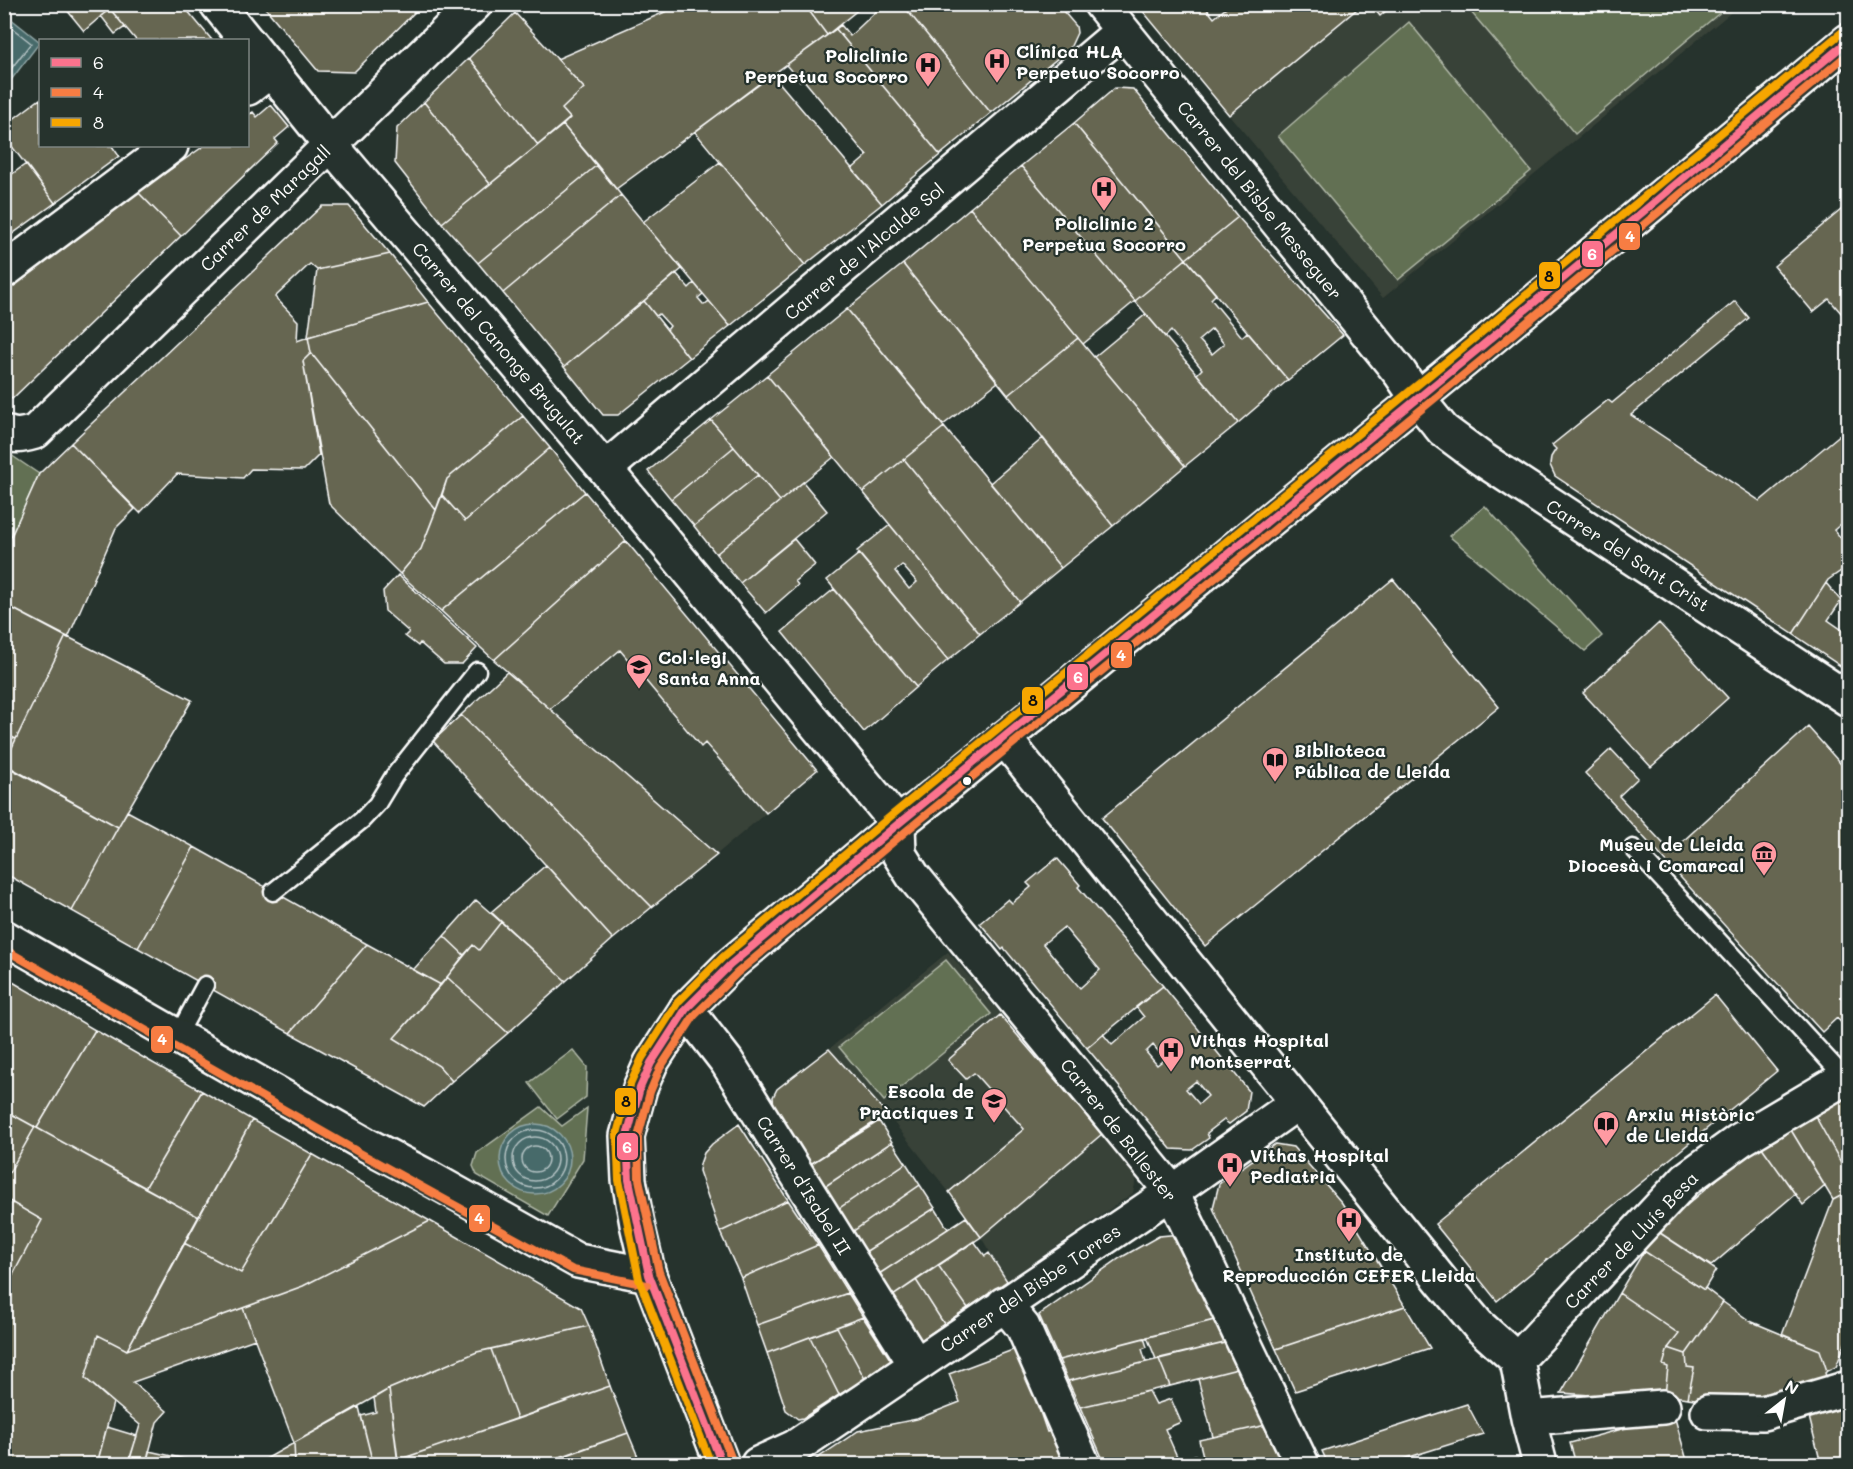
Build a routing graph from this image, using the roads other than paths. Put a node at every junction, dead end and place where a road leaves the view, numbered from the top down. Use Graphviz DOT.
graph roads {
  1 [pos="218,4"];
  2 [pos="476,4"];
  3 [pos="1101,4"];
  4 [pos="1122,31"];
  5 [pos="245,39"];
  6 [pos="1848,41"];
  7 [pos="249,47"];
  8 [pos="259,79"];
  9 [pos="330,144"];
  10 [pos="170,147"];
  11 [pos="4,271"];
  12 [pos="1417,398"];
  13 [pos="4,432"];
  14 [pos="605,469"];
  15 [pos="477,671"];
  16 [pos="1848,699"];
  17 [pos="1004,738"];
  18 [pos="898,824"];
  19 [pos="1633,848"];
  20 [pos="273,892"];
  21 [pos="6,942"];
  22 [pos="205,985"];
  23 [pos="686,1009"];
  24 [pos="177,1036"];
  25 [pos="1847,1077"];
  26 [pos="1297,1103"];
  27 [pos="1172,1192"];
  28 [pos="649,1275"];
  29 [pos="1004,1305"];
  30 [pos="1516,1360"];
  31 [pos="916,1365"];
  32 [pos="1848,1388"];
  33 [pos="1663,1407"];
  34 [pos="1708,1412"];
  35 [pos="1528,1418"];
  36 [pos="722,1464"];
  37 [pos="758,1464"];
  38 [pos="1083,1464"];
  39 [pos="1302,1464"];
  40 [pos="1540,1464"];
  1 -- 5 [label="street, Carrer del Canonge Brugulat"];
  2 -- 9 [label="street, Carrer de Maragall"];
  3 -- 4 [label="street, Carrer del Bisbe Messeguer"];
  4 -- 12 [label="street, Carrer del Bisbe Messeguer"];
  4 -- 14 [label="street, Carrer de l'Alcalde Sol"];
  6 -- 12 [label="street"];
  7 -- 8 [label="street, Carrer del Canonge Brugulat"];
  8 -- 9 [label="street, Carrer del Canonge Brugulat"];
  9 -- 13 [label="street, Carrer de Maragall"];
  9 -- 14 [label="street, Carrer del Canonge Brugulat"];
  10 -- 11 [label="street"];
  12 -- 16 [label="street, Carrer del Sant Crist"];
  12 -- 17 [label="street"];
  14 -- 18 [label="street, Carrer del Canonge Brugulat"];
  15 -- 20 [label="lane"];
  17 -- 18 [label="street"];
  17 -- 26 [label="street"];
  18 -- 23 [label="street"];
  18 -- 27 [label="street, Carrer de Ballester"];
  19 -- 25 [label="lane"];
  21 -- 24 [label="street"];
  22 -- 24 [label="lane"];
  23 -- 28 [label="street"];
  23 -- 31 [label="street, Carrer d'Isabel II"];
  24 -- 28 [label="street"];
  25 -- 30 [label="street, Carrer de Lluís Besa"];
  26 -- 27 [label="street, Carrer del Bisbe Torres"];
  26 -- 30 [label="street"];
  27 -- 29 [label="street, Carrer del Bisbe Torres"];
  27 -- 39 [label="street, Carrer de Ballester"];
  28 -- 36 [label="street"];
  29 -- 31 [label="street, Carrer del Bisbe Torres"];
  29 -- 38 [label="street"];
  30 -- 35 [label="street"];
  31 -- 37 [label="street, Carrer del Bisbe Torres"];
  32 -- 34 [label="street"];
  33 -- 35 [label="street"];
  35 -- 40 [label="street"];
}
